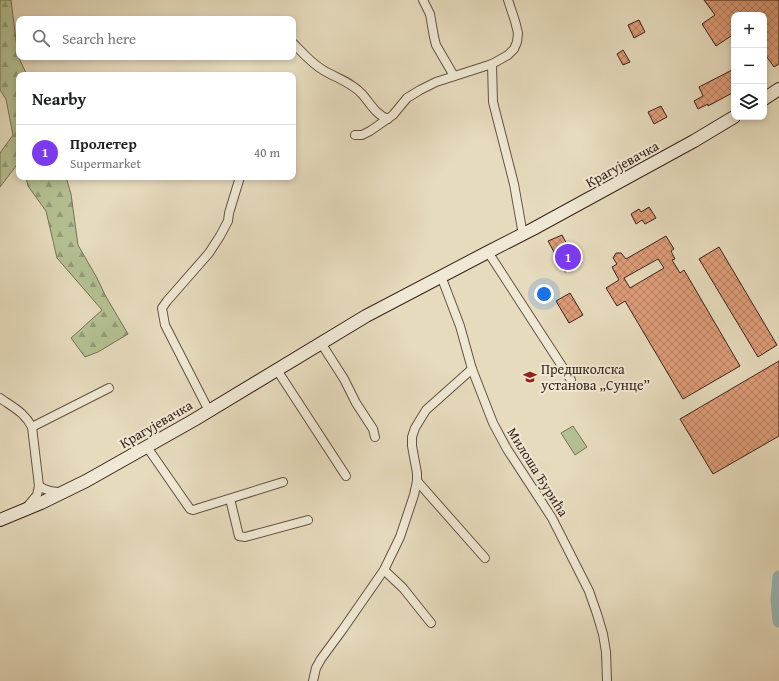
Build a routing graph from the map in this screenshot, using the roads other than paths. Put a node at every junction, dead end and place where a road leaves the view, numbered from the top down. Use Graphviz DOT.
graph roads {
  1 [pos="423,0"];
  2 [pos="508,0"];
  3 [pos="296,46"];
  4 [pos="492,64"];
  5 [pos="454,76"];
  6 [pos="779,89"];
  7 [pos="767,97"];
  8 [pos="388,119"];
  9 [pos="731,119"];
  10 [pos="355,135"];
  11 [pos="239,180"];
  12 [pos="523,235"];
  13 [pos="488,252"];
  14 [pos="441,276"];
  15 [pos="321,343"];
  16 [pos="472,369"];
  17 [pos="277,370"];
  18 [pos="571,380"];
  19 [pos="109,388"];
  20 [pos="0,398"];
  21 [pos="209,411"];
  22 [pos="32,427"];
  23 [pos="375,437"];
  24 [pos="147,447"];
  25 [pos="346,476"];
  26 [pos="417,481"];
  27 [pos="283,482"];
  28 [pos="39,486"];
  29 [pos="65,492"];
  30 [pos="230,499"];
  31 [pos="24,511"];
  32 [pos="0,520"];
  33 [pos="308,520"];
  34 [pos="485,558"];
  35 [pos="384,570"];
  36 [pos="431,623"];
  37 [pos="313,681"];
  38 [pos="607,681"];
  1 -- 5 [label="street"];
  2 -- 4 [label="street"];
  3 -- 8 [label="street"];
  4 -- 5 [label="street"];
  4 -- 12 [label="street"];
  5 -- 8 [label="street"];
  6 -- 7 [label="main road"];
  8 -- 10 [label="street"];
  9 -- 12 [label="main road, Крагујевачка"];
  11 -- 21 [label="street"];
  12 -- 13 [label="main road, Крагујевачка"];
  13 -- 14 [label="main road, Крагујевачка"];
  13 -- 18 [label="street"];
  14 -- 15 [label="main road, Крагујевачка"];
  14 -- 16 [label="street, Милоша Ђурића"];
  15 -- 17 [label="main road, Крагујевачка"];
  15 -- 23 [label="street"];
  16 -- 26 [label="street"];
  16 -- 38 [label="street, Милоша Ђурића"];
  17 -- 21 [label="main road, Крагујевачка"];
  17 -- 25 [label="street"];
  19 -- 22 [label="street"];
  20 -- 22 [label="street"];
  21 -- 24 [label="main road, Крагујевачка"];
  22 -- 28 [label="street"];
  24 -- 29 [label="main road, Крагујевачка"];
  24 -- 30 [label="street"];
  26 -- 34 [label="street"];
  26 -- 35 [label="street"];
  27 -- 30 [label="street"];
  28 -- 29 [label="street"];
  28 -- 31 [label="street"];
  29 -- 31 [label="main road, Крагујевачка"];
  30 -- 33 [label="street"];
  31 -- 32 [label="main road, Крагујевачка"];
  35 -- 36 [label="street"];
  35 -- 37 [label="street"];
}
